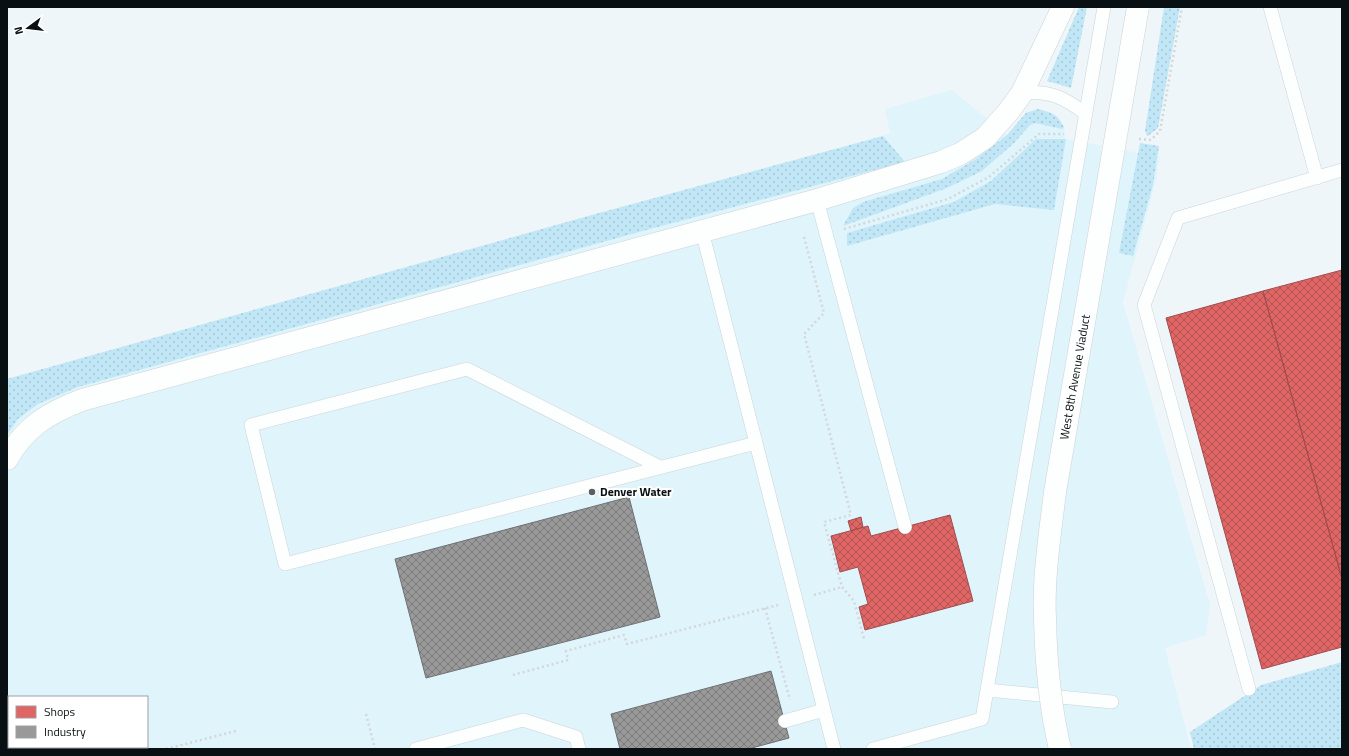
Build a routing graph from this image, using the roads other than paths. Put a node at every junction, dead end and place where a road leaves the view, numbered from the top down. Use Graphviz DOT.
graph roads {
  1 [pos="1063,7"];
  2 [pos="1104,7"];
  3 [pos="1138,7"];
  4 [pos="1270,7"];
  5 [pos="1022,93"];
  6 [pos="1086,114"];
  7 [pos="1342,170"];
  8 [pos="1317,178"];
  9 [pos="817,200"];
  10 [pos="702,231"];
  11 [pos="756,443"];
  12 [pos="7,460"];
  13 [pos="660,467"];
  14 [pos="905,527"];
  15 [pos="1249,689"];
  16 [pos="987,690"];
  17 [pos="1112,702"];
  18 [pos="824,710"];
  19 [pos="789,720"];
  20 [pos="416,749"];
  21 [pos="580,749"];
  22 [pos="834,749"];
  23 [pos="873,749"];
  24 [pos="1060,749"];
  1 -- 5 [label="street"];
  2 -- 6 [label="lane"];
  3 -- 24 [label="street, West 8th Avenue Viaduct, bridge"];
  4 -- 8 [label="lane"];
  5 -- 6 [label="lane"];
  5 -- 9 [label="street"];
  6 -- 16 [label="lane"];
  7 -- 8 [label="lane"];
  8 -- 15 [label="lane"];
  9 -- 10 [label="street"];
  9 -- 14 [label="lane"];
  10 -- 11 [label="lane"];
  10 -- 12 [label="street"];
  11 -- 13 [label="lane"];
  11 -- 18 [label="lane"];
  13 -- 13 [label="lane"];
  16 -- 17 [label="lane"];
  16 -- 23 [label="lane"];
  18 -- 19 [label="lane"];
  18 -- 22 [label="lane"];
  20 -- 21 [label="lane"];
}
